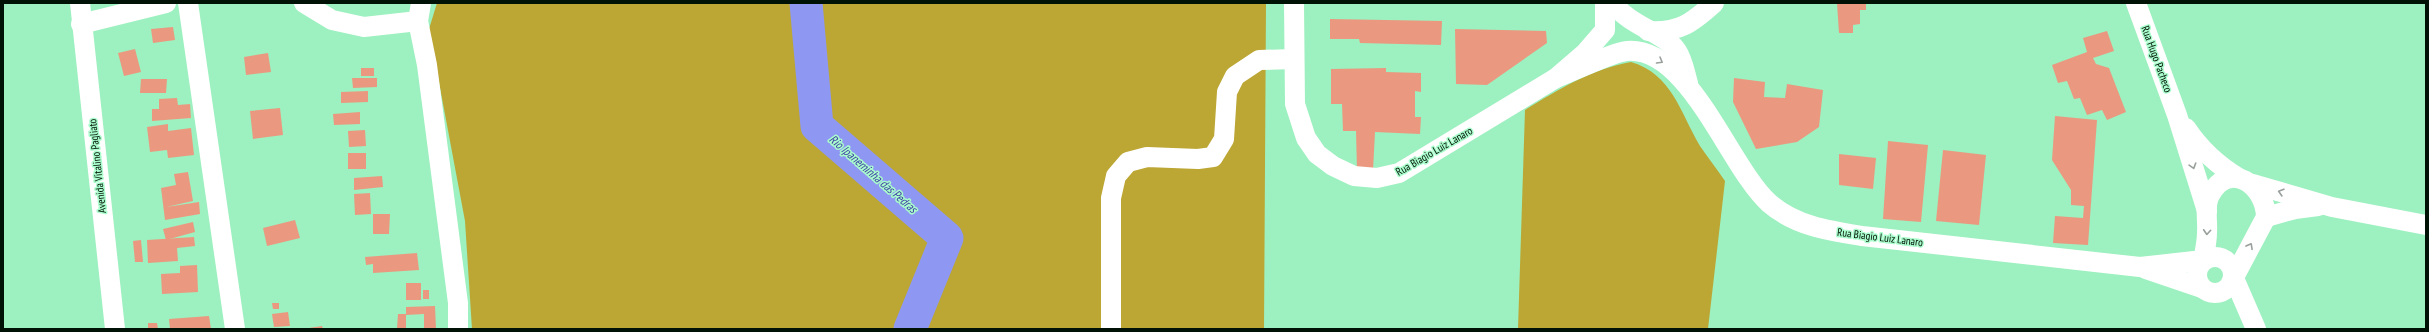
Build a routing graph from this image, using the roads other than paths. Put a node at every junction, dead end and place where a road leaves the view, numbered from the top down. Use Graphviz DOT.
graph roads {
  1 [pos="80,3"];
  2 [pos="166,3"];
  3 [pos="188,3"];
  4 [pos="304,3"];
  5 [pos="1294,3"];
  6 [pos="1605,3"];
  7 [pos="1613,3"];
  8 [pos="2136,3"];
  9 [pos="1709,7"];
  10 [pos="419,12"];
  11 [pos="1629,20"];
  12 [pos="81,24"];
  13 [pos="1605,30"];
  14 [pos="1648,31"];
  15 [pos="1626,51"];
  16 [pos="1294,59"];
  17 [pos="1685,75"];
  18 [pos="1556,78"];
  19 [pos="2177,115"];
  20 [pos="2246,181"];
  21 [pos="2332,207"];
  22 [pos="2207,211"];
  23 [pos="2266,217"];
  24 [pos="2426,225"];
  25 [pos="2203,260"];
  26 [pos="2140,267"];
  27 [pos="2233,278"];
  28 [pos="2207,291"];
  29 [pos="115,329"];
  30 [pos="235,329"];
  31 [pos="458,329"];
  32 [pos="1111,329"];
  33 [pos="2252,329"];
  34 [pos="2256,329"];
  1 -- 12 [label="street, Avenida Vitalino Pagliato"];
  2 -- 12 [label="street"];
  3 -- 30 [label="street"];
  4 -- 10 [label="street"];
  5 -- 16 [label="street, Rua Biagio Luiz Lanaro"];
  6 -- 13 [label="street"];
  7 -- 11 [label="street"];
  8 -- 19 [label="street, Rua Hugo Pacheco"];
  9 -- 14 [label="street"];
  9 -- 17 [label="street"];
  10 -- 31 [label="street"];
  11 -- 13 [label="street"];
  11 -- 14 [label="street, Rua Biagio Luiz Lanaro"];
  11 -- 15 [label="street"];
  12 -- 29 [label="street, Avenida Vitalino Pagliato"];
  13 -- 15 [label="street"];
  13 -- 18 [label="street, Rua Biagio Luiz Lanaro"];
  14 -- 17 [label="street, Rua Biagio Luiz Lanaro"];
  15 -- 17 [label="street, Rua Biagio Luiz Lanaro, one-way"];
  15 -- 18 [label="street, Rua Biagio Luiz Lanaro"];
  16 -- 18 [label="street, Rua Biagio Luiz Lanaro"];
  16 -- 32 [label="street"];
  17 -- 26 [label="street, Rua Biagio Luiz Lanaro"];
  19 -- 20 [label="street, Rua Hugo Pacheco"];
  19 -- 22 [label="street, Rua Hugo Pacheco, one-way"];
  21 -- 20 [label="street, one-way"];
  20 -- 22 [label="street"];
  20 -- 23 [label="street"];
  21 -- 23 [label="street"];
  21 -- 24 [label="street"];
  22 -- 25 [label="street, one-way"];
  27 -- 23 [label="street, one-way"];
  25 -- 26 [label="street, Rua Biagio Luiz Lanaro"];
  25 -- 27 [label="street"];
  25 -- 28 [label="street"];
  26 -- 28 [label="street, Rua Biagio Luiz Lanaro"];
  27 -- 28 [label="street"];
  27 -- 34 [label="street"];
  28 -- 33 [label="street"];
}
